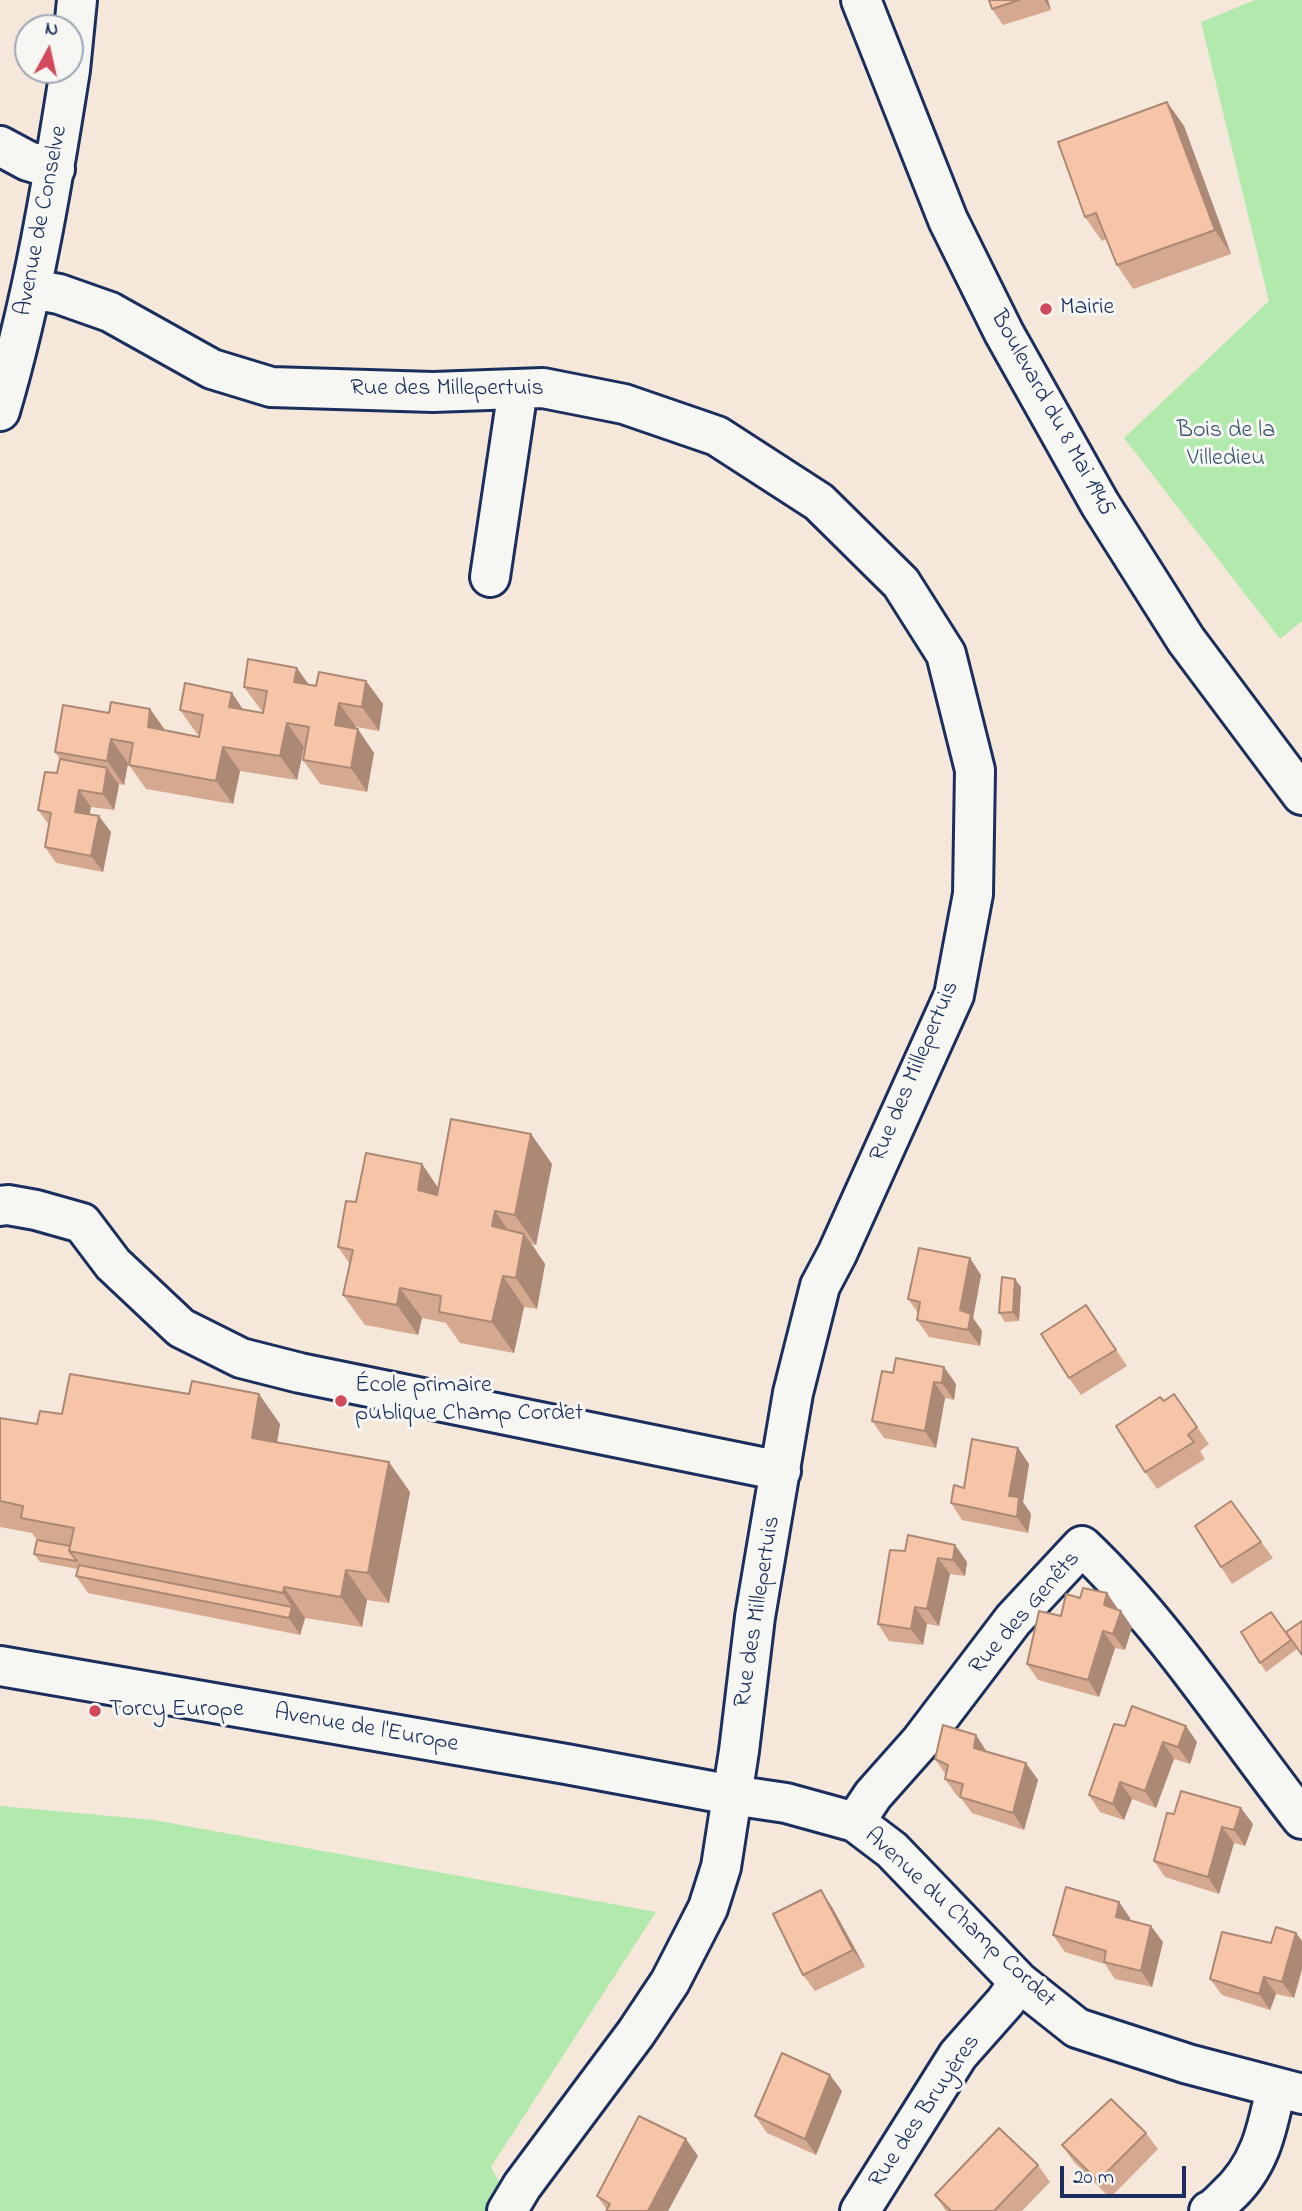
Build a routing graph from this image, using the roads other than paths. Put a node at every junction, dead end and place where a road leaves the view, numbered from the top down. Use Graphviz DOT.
graph roads {
  1 [pos="860,0"];
  2 [pos="68,84"];
  3 [pos="0,146"];
  4 [pos="55,169"];
  5 [pos="19,308"];
  6 [pos="518,390"];
  7 [pos="0,411"];
  8 [pos="490,577"];
  9 [pos="1302,795"];
  10 [pos="0,1206"];
  11 [pos="781,1471"];
  12 [pos="0,1666"];
  13 [pos="732,1795"];
  14 [pos="1302,1819"];
  15 [pos="855,1822"];
  16 [pos="1019,1982"];
  17 [pos="1289,2091"];
  18 [pos="507,2211"];
  19 [pos="860,2211"];
  20 [pos="1209,2211"];
  1 -- 9 [label="street, Boulevard du 8 Mai 1945"];
  2 -- 4 [label="street, Avenue de Conselve"];
  3 -- 4 [label="street"];
  4 -- 5 [label="street, Avenue de Conselve"];
  5 -- 6 [label="street, Rue des Millepertuis"];
  5 -- 7 [label="street, Avenue de Conselve"];
  6 -- 8 [label="street"];
  6 -- 11 [label="street, Rue des Millepertuis"];
  10 -- 11 [label="street"];
  11 -- 13 [label="street, Rue des Millepertuis"];
  12 -- 13 [label="street, Avenue de l'Europe"];
  13 -- 15 [label="street, Avenue du Champ Cordet"];
  13 -- 18 [label="street, Rue des Millepertuis"];
  14 -- 15 [label="street, Rue des Genêts"];
  15 -- 16 [label="street, Avenue du Champ Cordet"];
  16 -- 17 [label="street, Avenue du Champ Cordet"];
  16 -- 19 [label="street, Rue des Bruyères"];
  17 -- 20 [label="street"];
}
